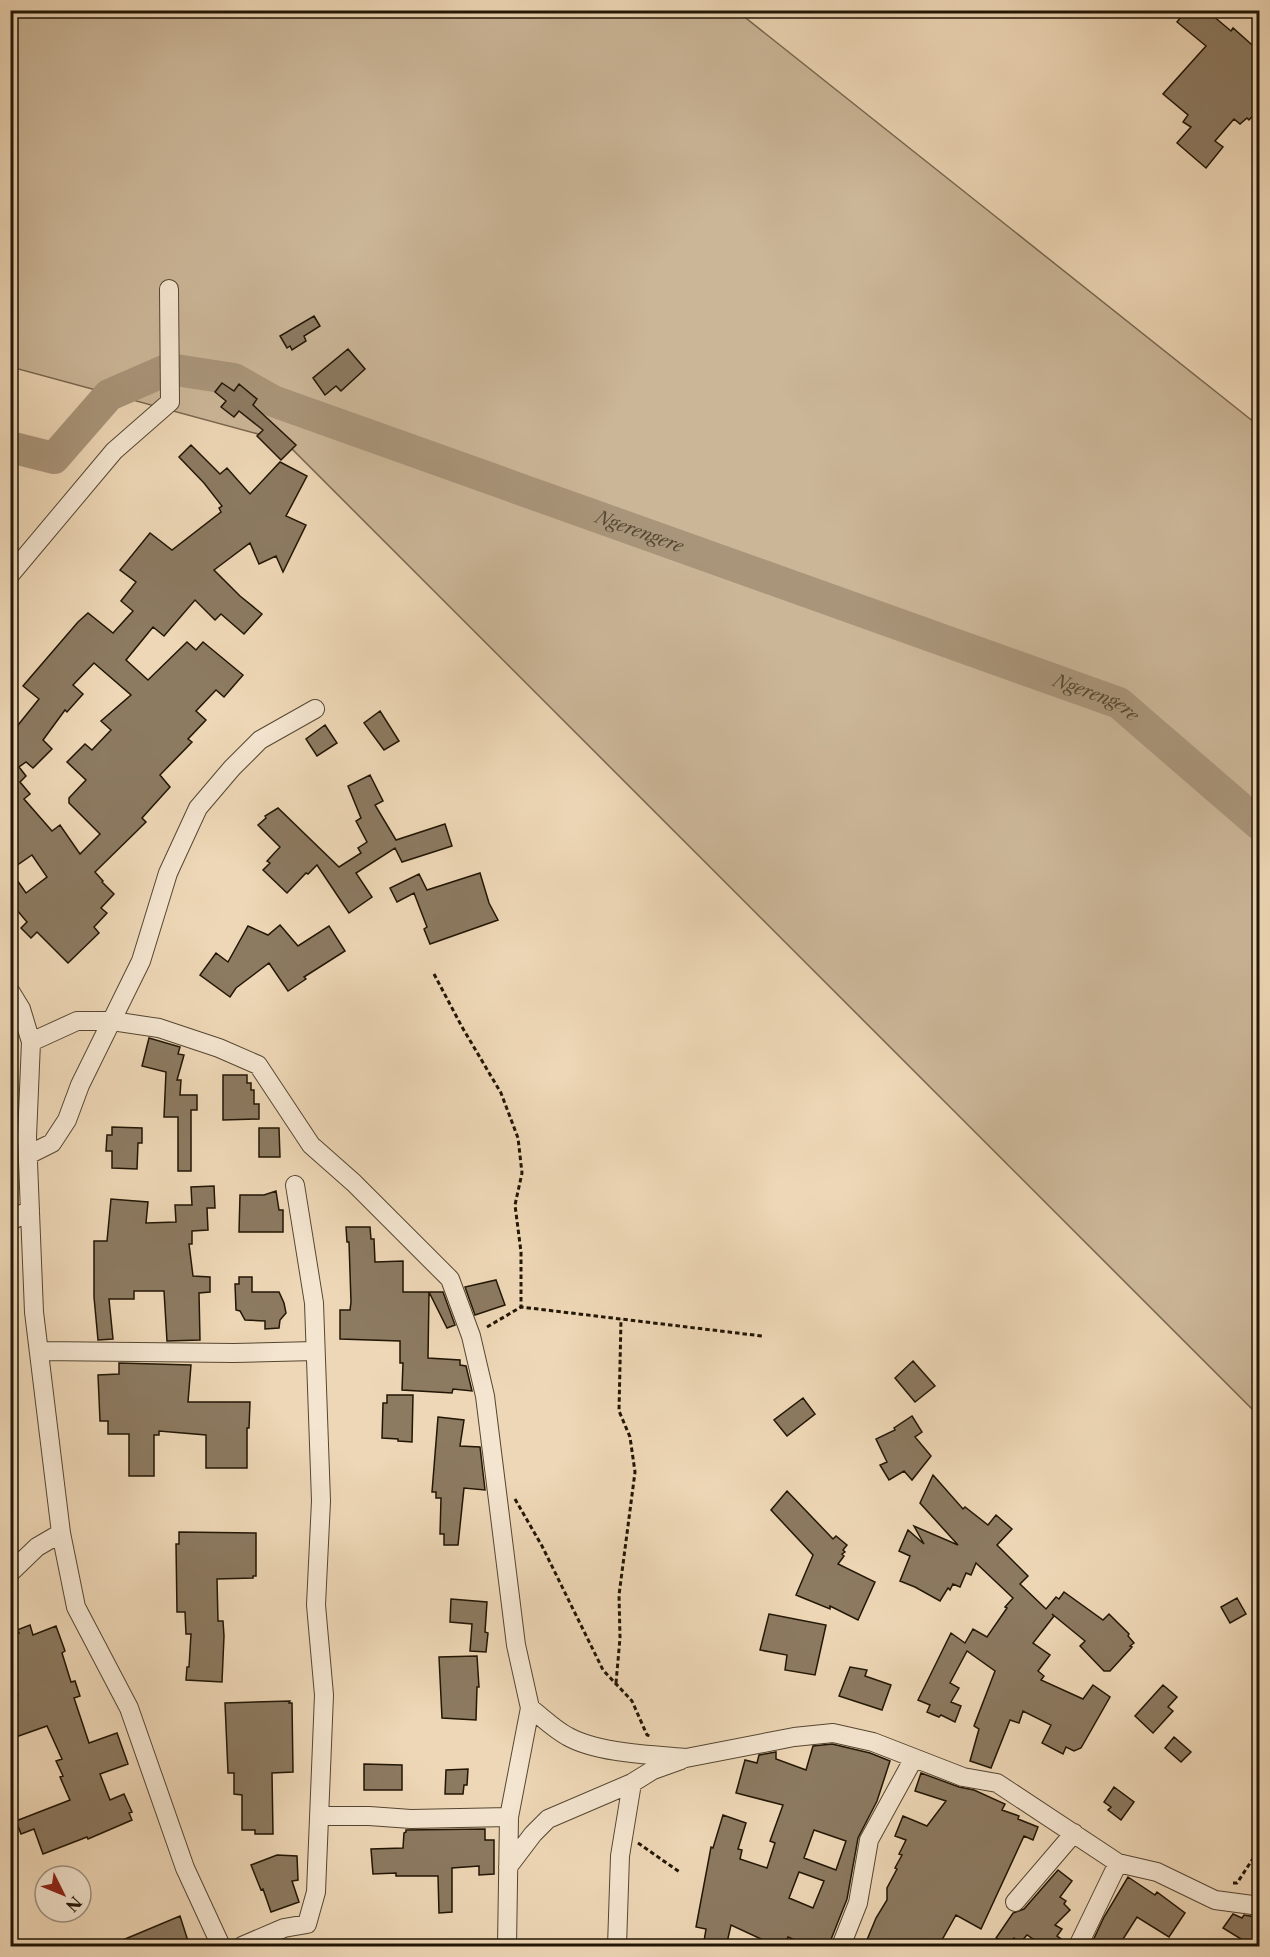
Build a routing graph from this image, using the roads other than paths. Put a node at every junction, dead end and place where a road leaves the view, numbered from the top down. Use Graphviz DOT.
graph roads {
  1 [pos="169,289"];
  2 [pos="12,574"];
  3 [pos="315,710"];
  4 [pos="10,991"];
  5 [pos="112,1021"];
  6 [pos="31,1041"];
  7 [pos="22,1143"];
  8 [pos="295,1185"];
  9 [pos="30,1209"];
  10 [pos="10,1222"];
  11 [pos="39,1351"];
  12 [pos="315,1351"];
  13 [pos="61,1533"];
  14 [pos="10,1573"];
  15 [pos="530,1708"];
  16 [pos="686,1758"];
  17 [pos="914,1758"];
  18 [pos="632,1783"];
  19 [pos="319,1816"];
  20 [pos="509,1817"];
  21 [pos="1074,1833"];
  22 [pos="1118,1863"];
  23 [pos="508,1867"];
  24 [pos="1015,1902"];
  25 [pos="1260,1906"];
  26 [pos="221,1947"];
  27 [pos="242,1947"];
  28 [pos="507,1947"];
  29 [pos="617,1947"];
  30 [pos="841,1947"];
  31 [pos="1078,1947"];
  1 -- 2 [label="street"];
  3 -- 5 [label="street"];
  4 -- 6 [label="street"];
  5 -- 6 [label="street"];
  5 -- 7 [label="street"];
  5 -- 15 [label="street"];
  6 -- 7 [label="street"];
  7 -- 9 [label="street"];
  8 -- 12 [label="street"];
  9 -- 10 [label="street"];
  9 -- 11 [label="street"];
  11 -- 12 [label="street"];
  11 -- 13 [label="street"];
  12 -- 19 [label="street"];
  13 -- 14 [label="street"];
  13 -- 26 [label="street"];
  15 -- 16 [label="street"];
  15 -- 20 [label="street"];
  16 -- 17 [label="street"];
  16 -- 18 [label="street"];
  17 -- 21 [label="street"];
  17 -- 30 [label="street"];
  18 -- 23 [label="street"];
  18 -- 29 [label="street"];
  19 -- 20 [label="street"];
  19 -- 27 [label="street"];
  20 -- 23 [label="street"];
  21 -- 22 [label="street"];
  21 -- 24 [label="street"];
  22 -- 25 [label="street"];
  22 -- 31 [label="street"];
  23 -- 28 [label="street"];
}
